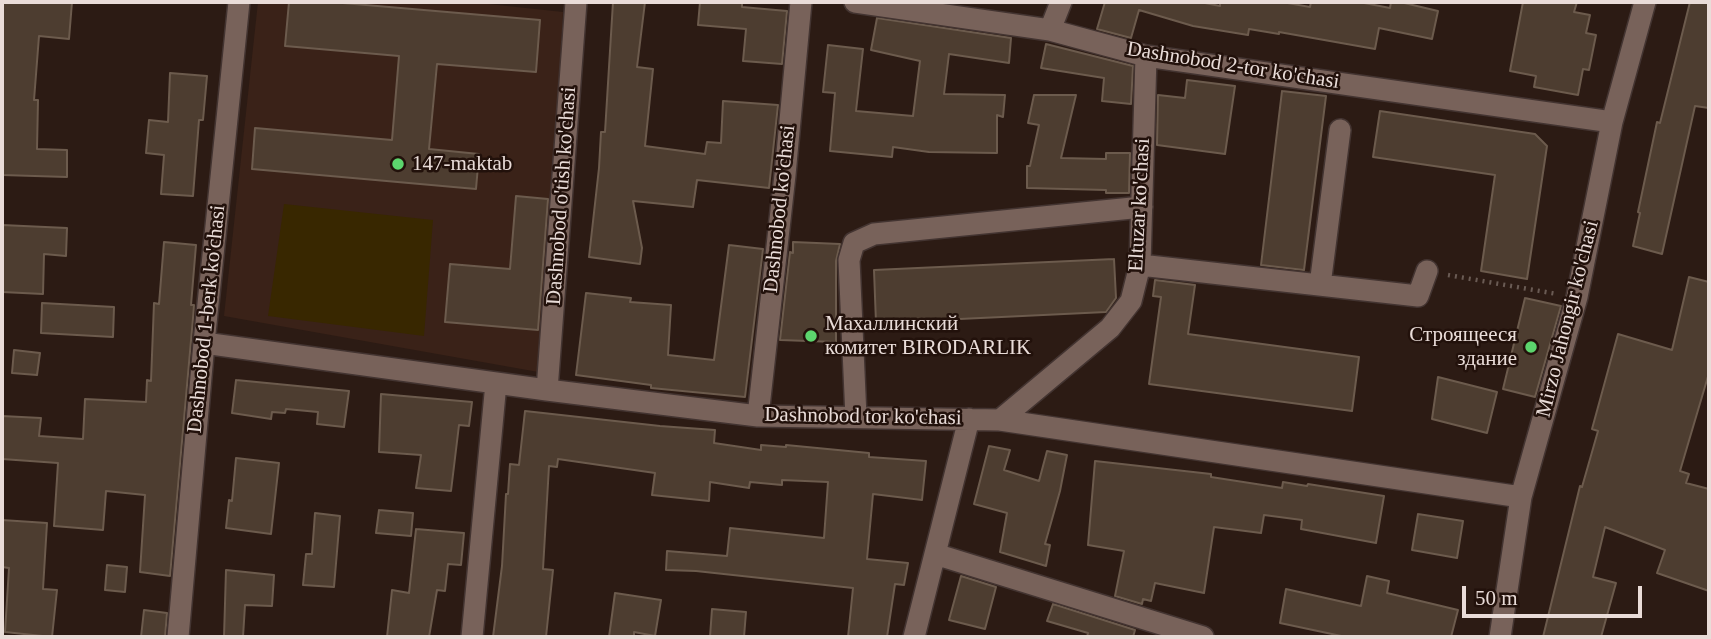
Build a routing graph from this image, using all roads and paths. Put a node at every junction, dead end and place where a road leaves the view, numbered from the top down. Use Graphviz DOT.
graph roads {
  1 [pos="239,2"];
  2 [pos="576,2"];
  3 [pos="801,2"];
  4 [pos="855,2"];
  5 [pos="1061,2"];
  6 [pos="1645,2"];
  7 [pos="1050,30"];
  8 [pos="1146,56"];
  9 [pos="1612,122"];
  10 [pos="1340,130"];
  11 [pos="1142,207"];
  12 [pos="1140,265"];
  13 [pos="1427,271"];
  14 [pos="1320,285"];
  15 [pos="1577,297"];
  16 [pos="204,343"];
  17 [pos="496,383"];
  18 [pos="547,390"];
  19 [pos="758,416"];
  20 [pos="856,417"];
  21 [pos="969,419"];
  22 [pos="1000,420"];
  23 [pos="1521,497"];
  24 [pos="935,554"];
  25 [pos="178,637"];
  26 [pos="472,637"];
  27 [pos="914,637"];
  28 [pos="1203,637"];
  29 [pos="1500,637"];
  1 -- 16 [label="street, Dashnobod 1-berk ko'chasi"];
  2 -- 18 [label="street, Dashnobod o'tish ko'chasi"];
  3 -- 19 [label="street, Dashnobod ko'chasi"];
  4 -- 7 [label="street, Dashnobod 2-tor ko'chasi"];
  5 -- 7 [label="street"];
  6 -- 9 [label="street, Mirzo Jahongir ko'chasi"];
  7 -- 8 [label="street, Dashnobod 2-tor ko'chasi"];
  8 -- 9 [label="street, Dashnobod 2-tor ko'chasi"];
  8 -- 11 [label="street, Eltuzar ko'chasi"];
  9 -- 15 [label="street, Mirzo Jahongir ko'chasi"];
  10 -- 14 [label="street"];
  11 -- 12 [label="street, Eltuzar ko'chasi"];
  11 -- 20 [label="street"];
  12 -- 14 [label="street"];
  12 -- 22 [label="street, Eltuzar ko'chasi"];
  13 -- 14 [label="street"];
  13 -- 15 [label="path"];
  15 -- 23 [label="street, Mirzo Jahongir ko'chasi"];
  16 -- 17 [label="street, Dashnobod tor ko'chasi"];
  16 -- 25 [label="street, Dashnobod 1-berk ko'chasi"];
  17 -- 18 [label="street, Dashnobod tor ko'chasi"];
  17 -- 26 [label="street"];
  18 -- 19 [label="street, Dashnobod tor ko'chasi"];
  19 -- 20 [label="street, Dashnobod tor ko'chasi"];
  20 -- 21 [label="street, Dashnobod tor ko'chasi"];
  21 -- 22 [label="street, Dashnobod tor ko'chasi"];
  21 -- 24 [label="street"];
  22 -- 23 [label="street, Dashnobod tor ko'chasi"];
  23 -- 29 [label="street, Mirzo Jahongir ko'chasi"];
  24 -- 27 [label="street"];
  24 -- 28 [label="street"];
}
